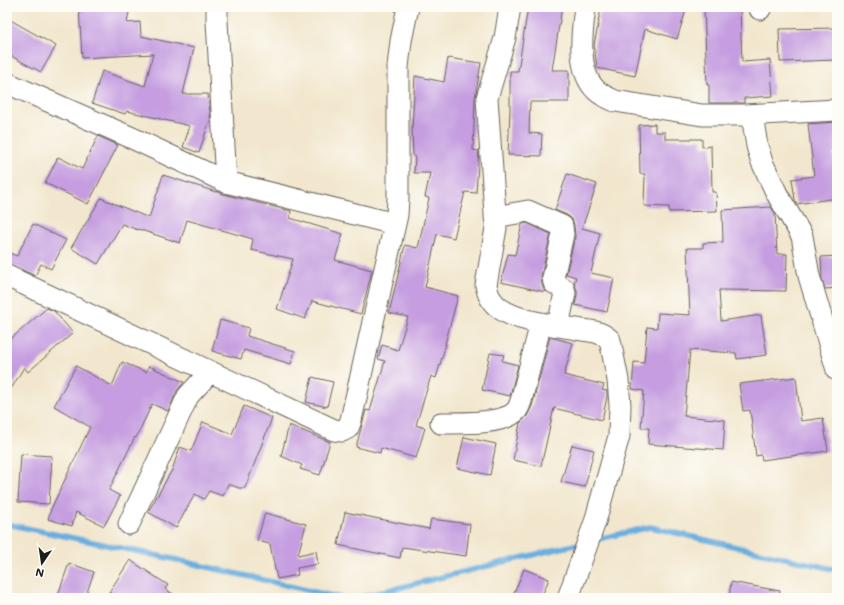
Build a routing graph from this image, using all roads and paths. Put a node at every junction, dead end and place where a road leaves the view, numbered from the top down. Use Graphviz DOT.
graph roads {
  1 [pos="217,7"];
  2 [pos="408,7"];
  3 [pos="510,7"];
  4 [pos="585,7"];
  5 [pos="7,83"];
  6 [pos="837,110"];
  7 [pos="752,115"];
  8 [pos="226,182"];
  9 [pos="495,216"];
  10 [pos="395,224"];
  11 [pos="7,276"];
  12 [pos="550,324"];
  13 [pos="837,370"];
  14 [pos="210,372"];
  15 [pos="441,423"];
  16 [pos="129,524"];
  17 [pos="568,598"];
  1 -- 8 [label="street"];
  2 -- 10 [label="street"];
  3 -- 9 [label="street"];
  4 -- 7 [label="street"];
  5 -- 8 [label="street"];
  6 -- 7 [label="street"];
  7 -- 13 [label="street"];
  8 -- 10 [label="street"];
  9 -- 12 [label="street"];
  9 -- 12 [label="street"];
  10 -- 14 [label="street"];
  11 -- 14 [label="street"];
  12 -- 15 [label="street"];
  12 -- 17 [label="street"];
  14 -- 16 [label="street"];
}
